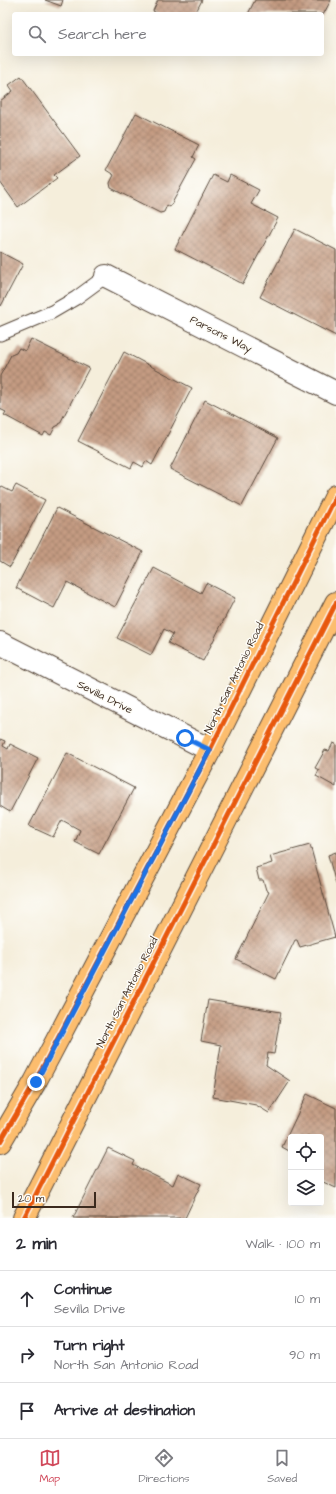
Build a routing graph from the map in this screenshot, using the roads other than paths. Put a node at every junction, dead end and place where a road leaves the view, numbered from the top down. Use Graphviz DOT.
graph roads {
  1 [pos="106,276"];
  2 [pos="0,334"];
  3 [pos="336,393"];
  4 [pos="336,496"];
  5 [pos="336,603"];
  6 [pos="0,643"];
  7 [pos="210,750"];
  8 [pos="0,1142"];
  9 [pos="24,1218"];
  1 -- 2 [label="lane"];
  1 -- 3 [label="street, Parsons Way"];
  4 -- 7 [label="main road, North San Antonio Road"];
  5 -- 9 [label="main road, North San Antonio Road"];
  6 -- 7 [label="street, Sevilla Drive"];
  7 -- 8 [label="main road, North San Antonio Road"];
}
